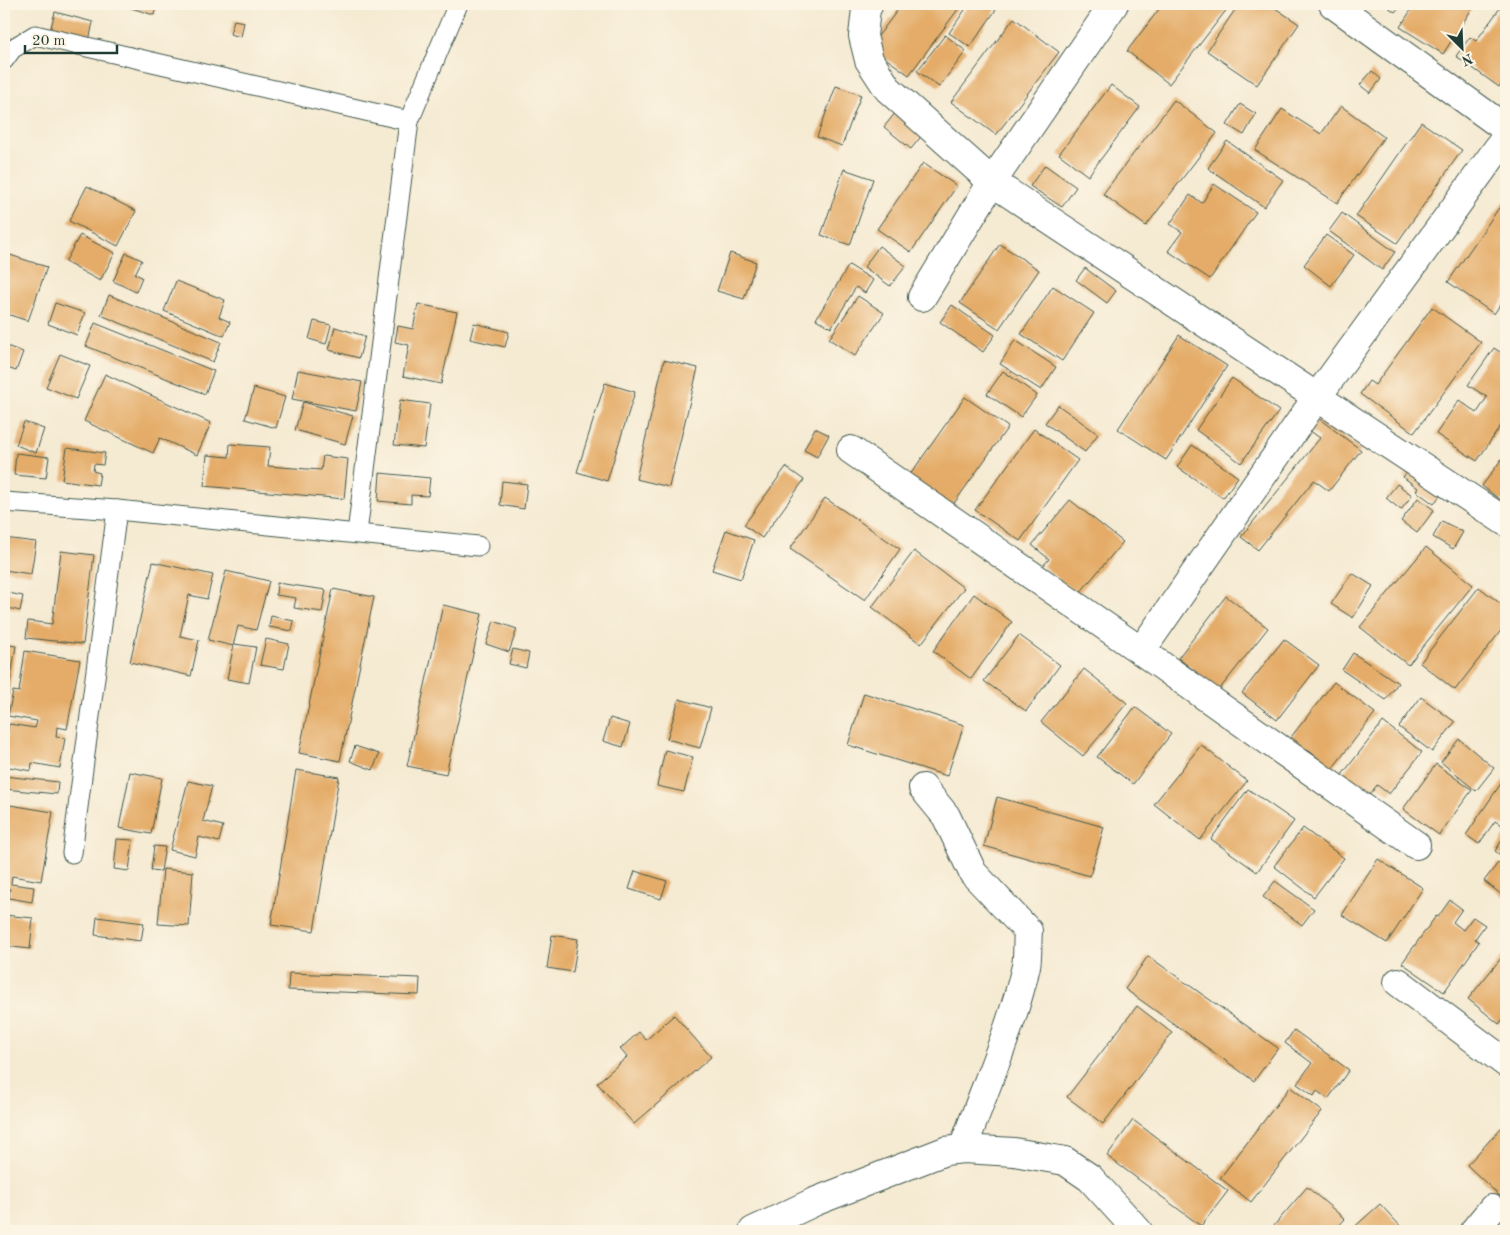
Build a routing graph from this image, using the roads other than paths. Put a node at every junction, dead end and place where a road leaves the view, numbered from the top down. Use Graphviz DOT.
graph roads {
  1 [pos="458,4"];
  2 [pos="869,4"];
  3 [pos="1114,4"];
  4 [pos="1333,4"];
  5 [pos="4,60"];
  6 [pos="409,121"];
  7 [pos="1506,129"];
  8 [pos="1506,137"];
  9 [pos="992,182"];
  10 [pos="922,297"];
  11 [pos="1316,397"];
  12 [pos="851,450"];
  13 [pos="4,502"];
  14 [pos="117,510"];
  15 [pos="1506,522"];
  16 [pos="357,533"];
  17 [pos="478,546"];
  18 [pos="1142,651"];
  19 [pos="923,788"];
  20 [pos="1416,845"];
  21 [pos="72,853"];
  22 [pos="1398,982"];
  23 [pos="1506,1063"];
  24 [pos="963,1149"];
  25 [pos="1492,1209"];
  26 [pos="760,1230"];
  27 [pos="1138,1231"];
  28 [pos="1474,1231"];
  1 -- 6 [label="lane"];
  2 -- 9 [label="street"];
  3 -- 9 [label="street"];
  4 -- 7 [label="street"];
  5 -- 6 [label="lane"];
  6 -- 16 [label="lane"];
  8 -- 11 [label="street"];
  9 -- 10 [label="street"];
  9 -- 11 [label="street"];
  11 -- 15 [label="street"];
  11 -- 18 [label="street"];
  12 -- 18 [label="street"];
  13 -- 14 [label="lane"];
  14 -- 16 [label="lane"];
  14 -- 21 [label="lane"];
  16 -- 17 [label="lane"];
  18 -- 20 [label="street"];
  19 -- 24 [label="street"];
  22 -- 23 [label="street"];
  24 -- 26 [label="street"];
  24 -- 27 [label="street"];
  25 -- 28 [label="street"];
}
